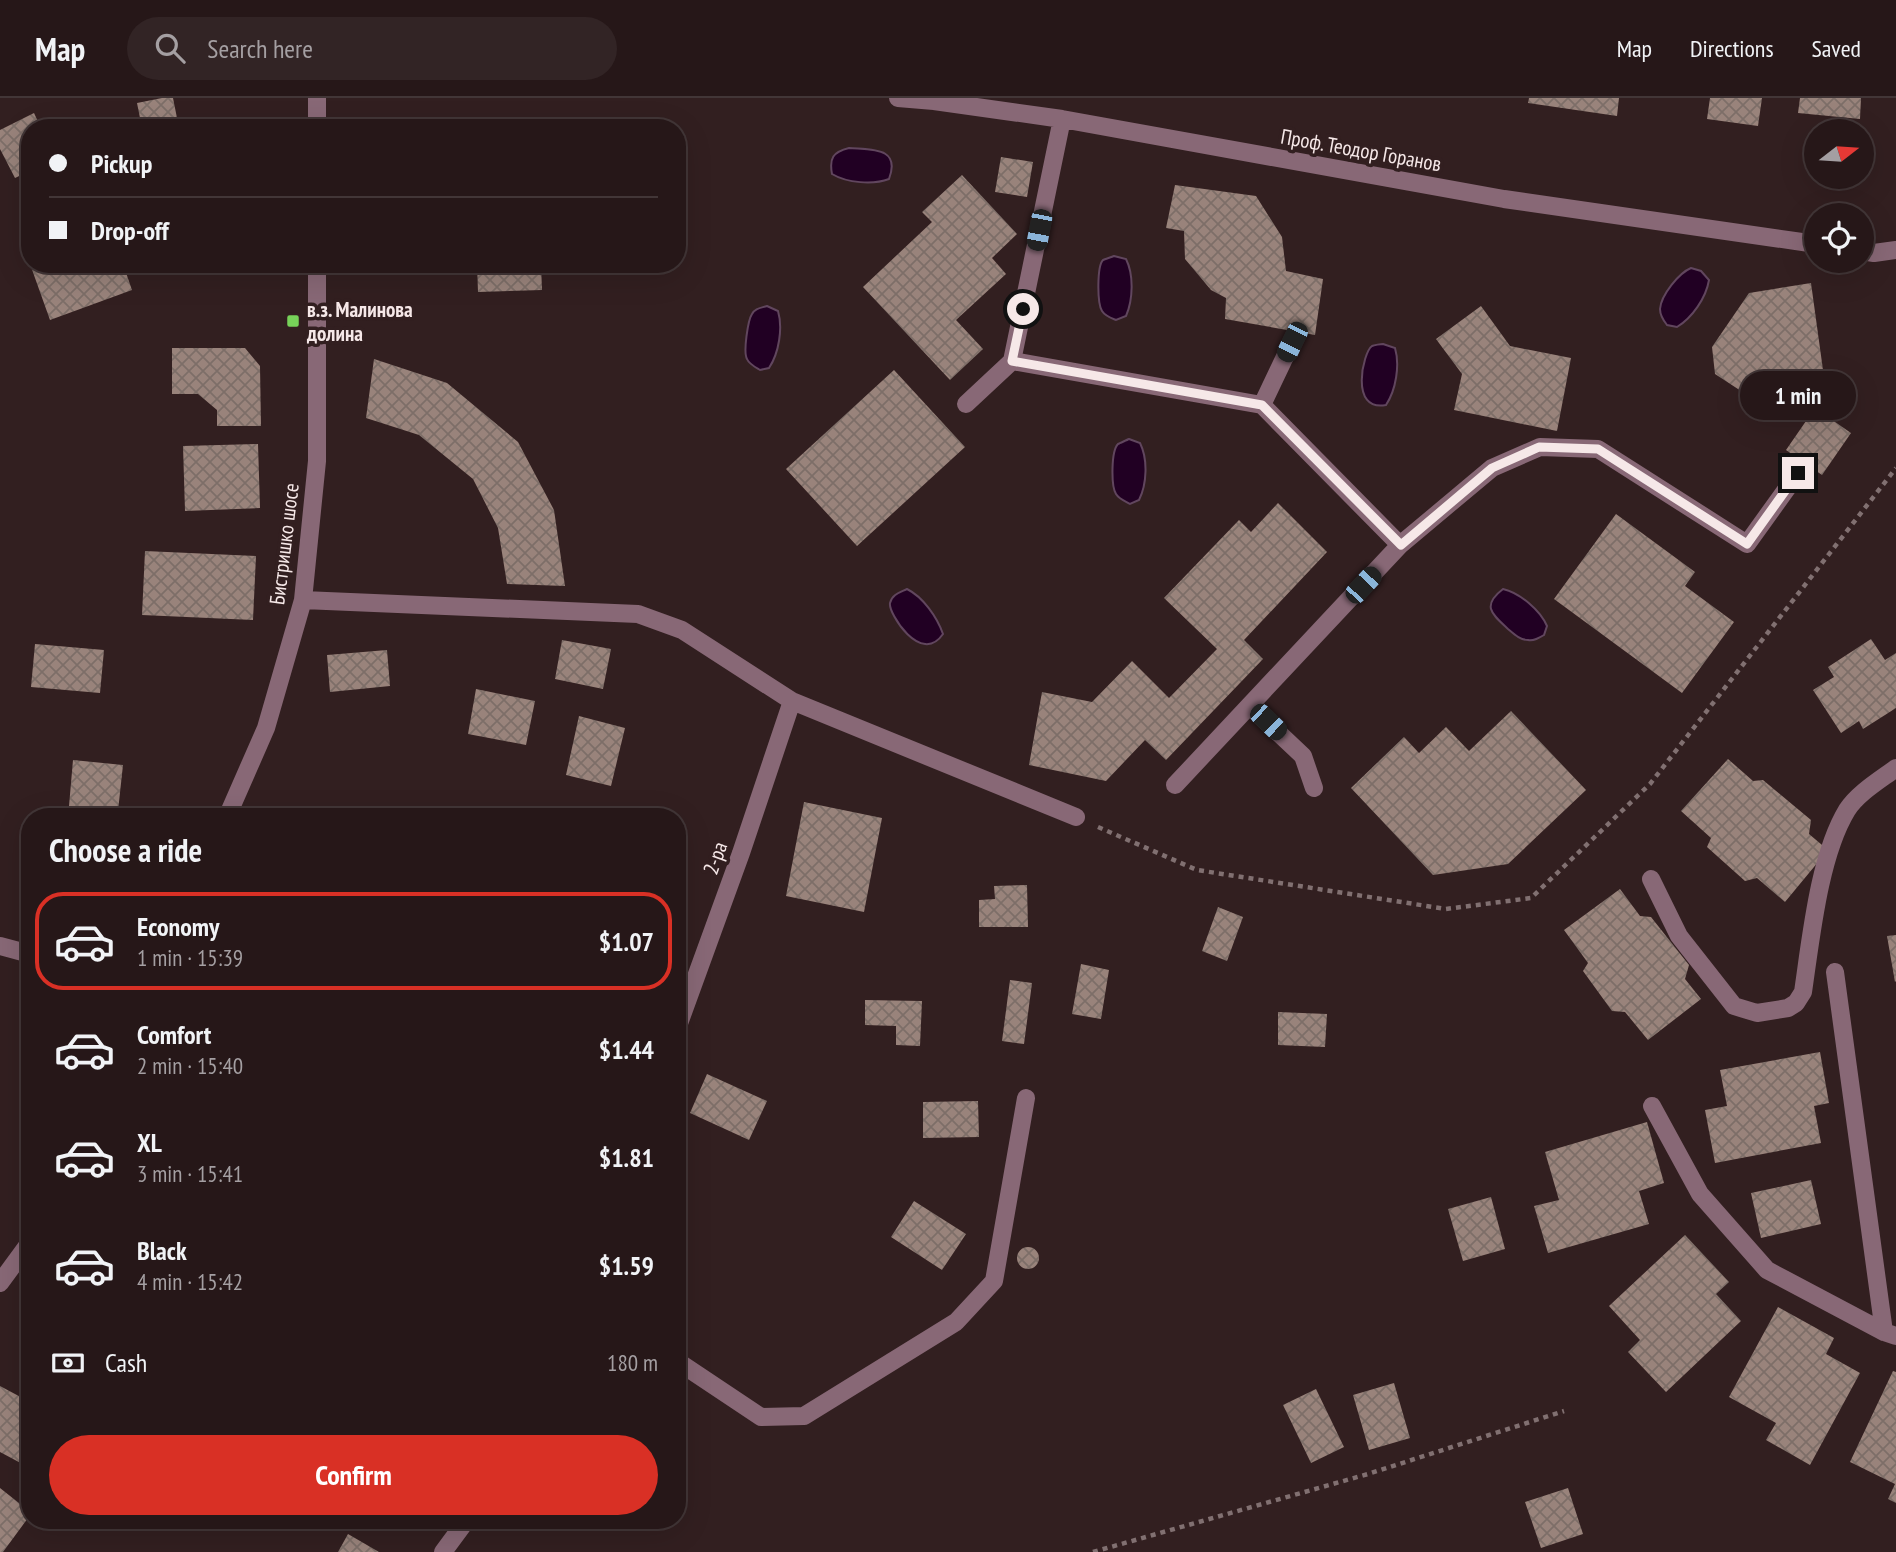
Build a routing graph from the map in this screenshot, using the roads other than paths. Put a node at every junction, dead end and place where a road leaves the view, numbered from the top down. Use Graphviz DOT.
graph roads {
  1 [pos="317,98"];
  2 [pos="898,98"];
  3 [pos="317,119"];
  4 [pos="1062,119"];
  5 [pos="1804,242"];
  6 [pos="1896,250"];
  7 [pos="1874,252"];
  8 [pos="317,273"];
  9 [pos="1292,342"];
  10 [pos="1012,361"];
  11 [pos="966,404"];
  12 [pos="1262,405"];
  13 [pos="1798,473"];
  14 [pos="1401,545"];
  15 [pos="303,600"];
  16 [pos="792,701"];
  17 [pos="1250,706"];
  18 [pos="1896,768"];
  19 [pos="1175,785"];
  20 [pos="1314,788"];
  21 [pos="232,808"];
  22 [pos="1076,817"];
  23 [pos="1651,879"];
  24 [pos="0,946"];
  25 [pos="21,952"];
  26 [pos="1835,972"];
  27 [pos="686,1003"];
  28 [pos="1026,1098"];
  29 [pos="1652,1106"];
  30 [pos="21,1254"];
  31 [pos="0,1283"];
  32 [pos="1890,1334"];
  33 [pos="686,1367"];
  34 [pos="460,1529"];
  35 [pos="443,1552"];
  1 -- 3 [label="street"];
  2 -- 4 [label="street, Проф. Теодор Горанов"];
  4 -- 5 [label="street, Проф. Теодор Горанов"];
  4 -- 10 [label="street"];
  6 -- 7 [label="street"];
  8 -- 15 [label="street, Бистришко шосе"];
  9 -- 12 [label="street"];
  10 -- 11 [label="street"];
  10 -- 12 [label="street"];
  12 -- 14 [label="street"];
  13 -- 14 [label="street"];
  14 -- 17 [label="street"];
  15 -- 16 [label="street"];
  15 -- 21 [label="street, Бистришко шосе"];
  16 -- 22 [label="street"];
  16 -- 27 [label="street, 2-ра"];
  17 -- 19 [label="street"];
  17 -- 20 [label="street"];
  18 -- 23 [label="street"];
  24 -- 25 [label="street"];
  26 -- 32 [label="street"];
  28 -- 33 [label="street"];
  29 -- 32 [label="street"];
  30 -- 31 [label="street"];
  34 -- 35 [label="street"];
}
